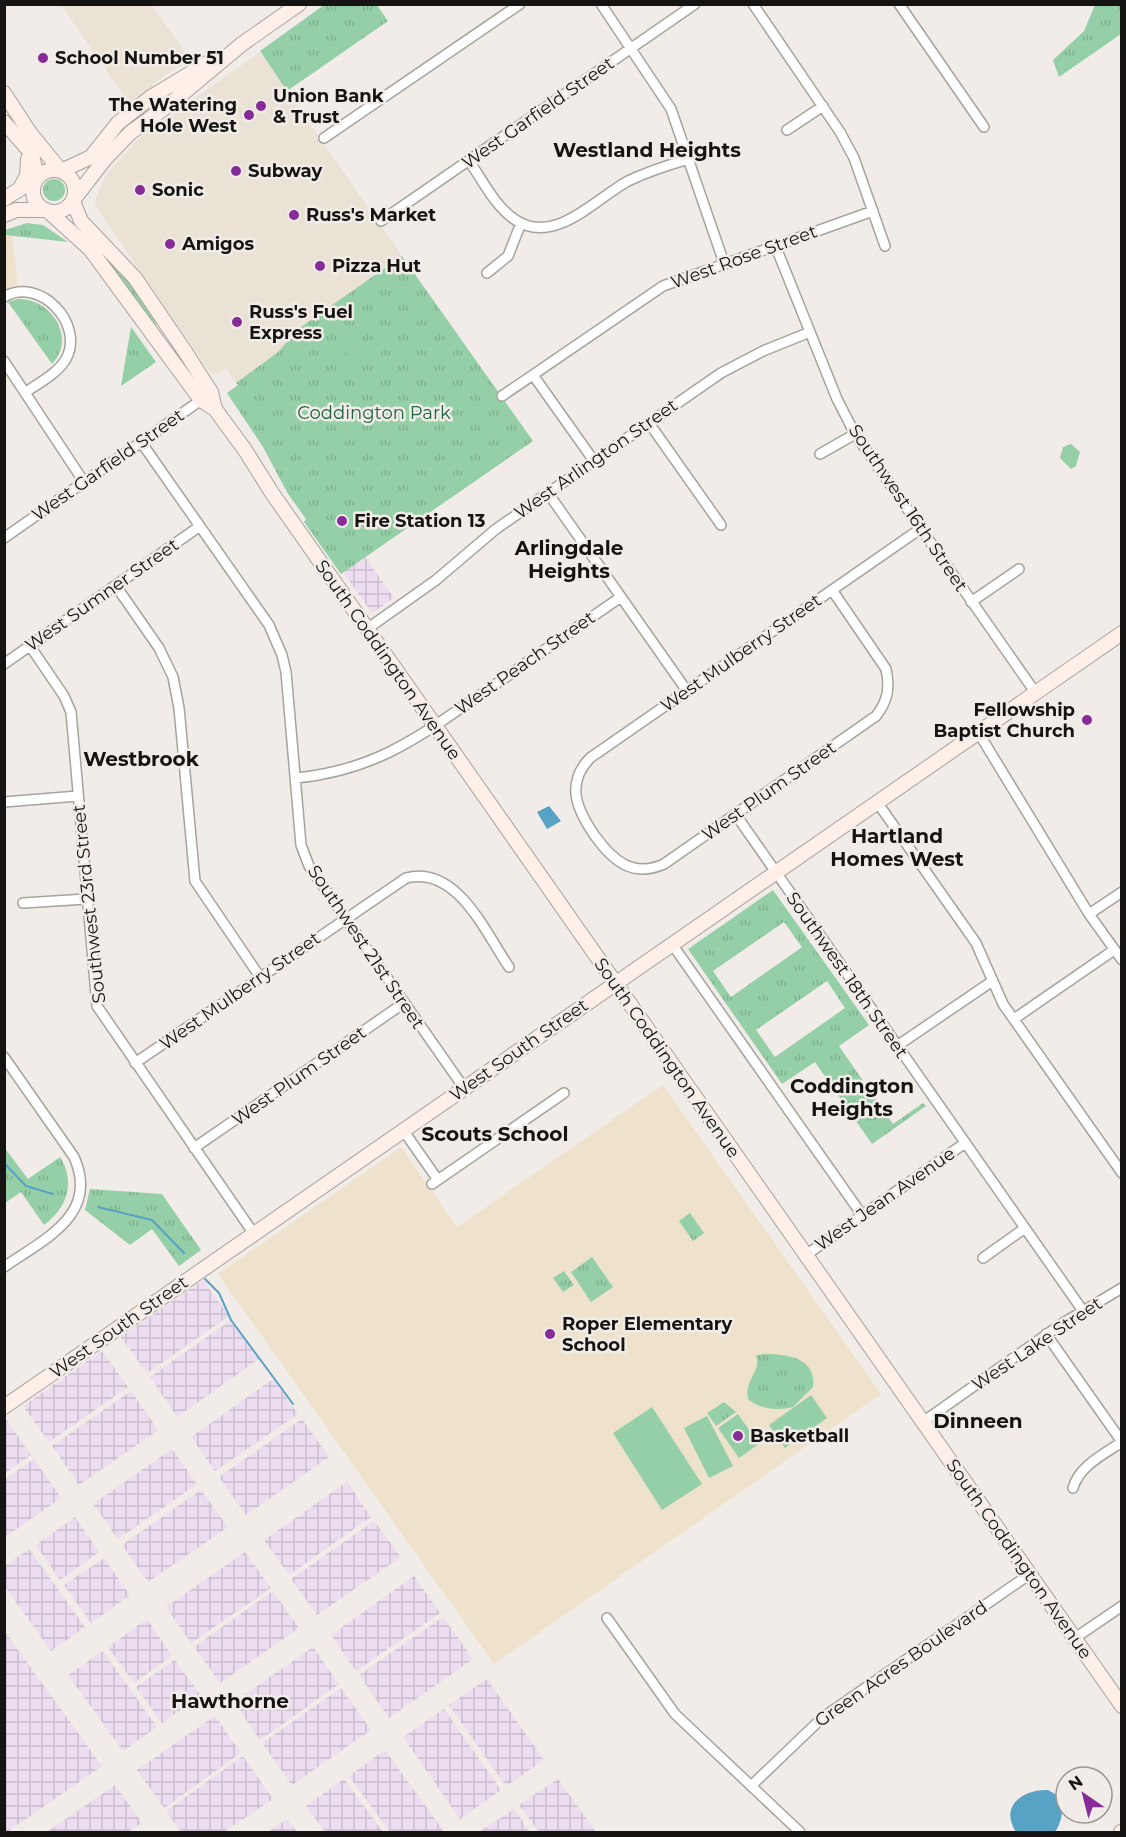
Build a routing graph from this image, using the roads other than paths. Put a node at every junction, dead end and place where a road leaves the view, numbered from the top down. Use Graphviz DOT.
graph roads {
  1 [pos="299,4"];
  2 [pos="520,4"];
  3 [pos="601,4"];
  4 [pos="695,4"];
  5 [pos="753,4"];
  6 [pos="899,4"];
  7 [pos="242,44"];
  8 [pos="631,48"];
  9 [pos="4,93"];
  10 [pos="151,97"];
  11 [pos="823,106"];
  12 [pos="8,127"];
  13 [pos="984,127"];
  14 [pos="788,130"];
  15 [pos="324,138"];
  16 [pos="101,143"];
  17 [pos="45,152"];
  18 [pos="105,159"];
  19 [pos="689,159"];
  20 [pos="469,161"];
  21 [pos="61,171"];
  22 [pos="37,179"];
  23 [pos="86,186"];
  24 [pos="19,190"];
  25 [pos="4,199"];
  26 [pos="73,200"];
  27 [pos="47,211"];
  28 [pos="873,211"];
  29 [pos="4,215"];
  30 [pos="381,221"];
  31 [pos="521,223"];
  32 [pos="98,237"];
  33 [pos="775,245"];
  34 [pos="885,246"];
  35 [pos="724,263"];
  36 [pos="487,273"];
  37 [pos="4,297"];
  38 [pos="810,332"];
  39 [pos="4,361"];
  40 [pos="533,375"];
  41 [pos="26,392"];
  42 [pos="206,396"];
  43 [pos="502,396"];
  44 [pos="649,423"];
  45 [pos="855,434"];
  46 [pos="141,442"];
  47 [pos="820,454"];
  48 [pos="594,462"];
  49 [pos="84,482"];
  50 [pos="548,493"];
  51 [pos="721,525"];
  52 [pos="200,526"];
  53 [pos="920,529"];
  54 [pos="4,538"];
  55 [pos="1019,569"];
  56 [pos="116,586"];
  57 [pos="832,590"];
  58 [pos="621,597"];
  59 [pos="971,602"];
  60 [pos="367,629"];
  61 [pos="1122,633"];
  62 [pos="30,646"];
  63 [pos="4,664"];
  64 [pos="687,690"];
  65 [pos="1035,692"];
  66 [pos="435,726"];
  67 [pos="978,732"];
  68 [pos="296,778"];
  69 [pos="78,796"];
  70 [pos="4,802"];
  71 [pos="877,802"];
  72 [pos="736,815"];
  73 [pos="640,869"];
  74 [pos="776,872"];
  75 [pos="1122,892"];
  76 [pos="86,899"];
  77 [pos="23,903"];
  78 [pos="1089,914"];
  79 [pos="345,918"];
  80 [pos="672,944"];
  81 [pos="1114,950"];
  82 [pos="1122,960"];
  83 [pos="508,967"];
  84 [pos="260,977"];
  85 [pos="992,982"];
  86 [pos="615,983"];
  87 [pos="404,1003"];
  88 [pos="1014,1019"];
  89 [pos="897,1046"];
  90 [pos="4,1057"];
  91 [pos="135,1064"];
  92 [pos="464,1088"];
  93 [pos="564,1093"];
  94 [pos="403,1130"];
  95 [pos="965,1143"];
  96 [pos="194,1148"];
  97 [pos="1122,1173"];
  98 [pos="862,1215"];
  99 [pos="1025,1228"];
  100 [pos="254,1234"];
  101 [pos="806,1255"];
  102 [pos="982,1258"];
  103 [pos="4,1267"];
  104 [pos="1122,1288"];
  105 [pos="1083,1311"];
  106 [pos="1046,1335"];
  107 [pos="6,1402"];
  108 [pos="923,1422"];
  109 [pos="1122,1442"];
  110 [pos="1073,1488"];
  111 [pos="1030,1574"];
  112 [pos="1122,1606"];
  113 [pos="607,1618"];
  114 [pos="1075,1638"];
  115 [pos="1122,1706"];
  116 [pos="752,1786"];
  117 [pos="800,1833"];
  1 -- 7 [label="main road"];
  2 -- 15 [label="street"];
  3 -- 8 [label="street"];
  4 -- 8 [label="street, West Garfield Street"];
  5 -- 11 [label="street"];
  6 -- 13 [label="street"];
  7 -- 10 [label="main road"];
  7 -- 18 [label="main road"];
  8 -- 19 [label="street"];
  8 -- 20 [label="street, West Garfield Street"];
  9 -- 17 [label="main road"];
  10 -- 16 [label="main road"];
  10 -- 18 [label="main road"];
  11 -- 14 [label="street"];
  11 -- 28 [label="street"];
  12 -- 22 [label="main road"];
  12 -- 24 [label="main road"];
  16 -- 17 [label="main road"];
  16 -- 21 [label="main road"];
  17 -- 21 [label="main road"];
  18 -- 23 [label="main road"];
  19 -- 31 [label="street"];
  19 -- 35 [label="street"];
  20 -- 30 [label="street, West Garfield Street"];
  20 -- 31 [label="street"];
  21 -- 22 [label="main road"];
  21 -- 26 [label="main road"];
  22 -- 24 [label="main road"];
  22 -- 27 [label="main road"];
  23 -- 26 [label="main road"];
  23 -- 32 [label="main road"];
  24 -- 25 [label="main road"];
  26 -- 27 [label="main road"];
  26 -- 32 [label="main road, South Coddington Avenue"];
  27 -- 29 [label="main road"];
  27 -- 42 [label="main road, South Coddington Avenue"];
  28 -- 33 [label="street, West Rose Street"];
  28 -- 34 [label="street"];
  31 -- 36 [label="street"];
  32 -- 42 [label="main road, South Coddington Avenue"];
  33 -- 35 [label="street, West Rose Street"];
  33 -- 38 [label="street, Southwest 16th Street"];
  35 -- 40 [label="street, West Rose Street"];
  37 -- 41 [label="street"];
  38 -- 44 [label="street, West Arlington Street"];
  38 -- 45 [label="street, Southwest 16th Street"];
  39 -- 41 [label="street"];
  40 -- 43 [label="street, West Rose Street"];
  40 -- 48 [label="street"];
  41 -- 49 [label="street"];
  42 -- 46 [label="street, West Garfield Street"];
  42 -- 60 [label="main road, South Coddington Avenue"];
  44 -- 48 [label="street, West Arlington Street"];
  44 -- 51 [label="street"];
  45 -- 47 [label="street"];
  45 -- 53 [label="street, Southwest 16th Street"];
  46 -- 49 [label="street, West Garfield Street"];
  46 -- 52 [label="street, Southwest 21st Street"];
  48 -- 50 [label="street, West Arlington Street"];
  49 -- 54 [label="street, West Garfield Street"];
  50 -- 58 [label="street"];
  50 -- 60 [label="street, West Arlington Street"];
  52 -- 56 [label="street, West Sumner Street"];
  52 -- 68 [label="street, Southwest 21st Street"];
  53 -- 57 [label="street, West Mulberry Street"];
  53 -- 59 [label="street, Southwest 16th Street"];
  55 -- 59 [label="street"];
  56 -- 62 [label="street, West Sumner Street"];
  56 -- 84 [label="street"];
  57 -- 64 [label="street, West Mulberry Street"];
  57 -- 72 [label="street, West Plum Street"];
  58 -- 64 [label="street"];
  58 -- 66 [label="street, West Peach Street"];
  59 -- 65 [label="street, Southwest 16th Street"];
  60 -- 66 [label="main road, South Coddington Avenue"];
  61 -- 65 [label="main road, West South Street"];
  62 -- 63 [label="street, West Sumner Street"];
  62 -- 69 [label="street, Southwest 23rd Street"];
  64 -- 73 [label="street, West Mulberry Street"];
  65 -- 67 [label="main road, West South Street"];
  66 -- 68 [label="street, West Peach Street"];
  66 -- 86 [label="main road, South Coddington Avenue"];
  67 -- 71 [label="main road, West South Street"];
  67 -- 78 [label="street"];
  68 -- 79 [label="street, Southwest 21st Street"];
  69 -- 70 [label="street"];
  69 -- 76 [label="street, Southwest 23rd Street"];
  71 -- 74 [label="main road, West South Street"];
  71 -- 85 [label="street"];
  72 -- 73 [label="street, West Plum Street"];
  72 -- 74 [label="street, Southwest 18th Street"];
  74 -- 80 [label="main road, West South Street"];
  74 -- 89 [label="street, Southwest 18th Street"];
  75 -- 78 [label="street"];
  76 -- 77 [label="street"];
  76 -- 91 [label="street, Southwest 23rd Street"];
  78 -- 81 [label="street"];
  79 -- 83 [label="street, West Mulberry Street"];
  79 -- 84 [label="street, West Mulberry Street"];
  79 -- 87 [label="street, Southwest 21st Street"];
  80 -- 86 [label="main road, West South Street"];
  80 -- 98 [label="street"];
  81 -- 82 [label="street"];
  81 -- 88 [label="street"];
  84 -- 91 [label="street, West Mulberry Street"];
  85 -- 88 [label="street"];
  85 -- 89 [label="street"];
  86 -- 92 [label="main road, West South Street"];
  86 -- 101 [label="main road, South Coddington Avenue"];
  87 -- 92 [label="street, Southwest 21st Street"];
  87 -- 96 [label="street, West Plum Street"];
  88 -- 97 [label="street"];
  89 -- 95 [label="street, Southwest 18th Street"];
  90 -- 103 [label="street"];
  91 -- 96 [label="street, Southwest 23rd Street"];
  92 -- 94 [label="main road, West South Street"];
  93 -- 94 [label="street"];
  94 -- 100 [label="main road, West South Street"];
  95 -- 98 [label="street, West Jean Avenue"];
  95 -- 99 [label="street, Southwest 18th Street"];
  96 -- 100 [label="street, Southwest 23rd Street"];
  98 -- 101 [label="street, West Jean Avenue"];
  99 -- 102 [label="street"];
  99 -- 105 [label="street, Southwest 18th Street"];
  100 -- 107 [label="main road, West South Street"];
  101 -- 108 [label="main road, South Coddington Avenue"];
  104 -- 105 [label="street, West Lake Street"];
  105 -- 106 [label="street, West Lake Street"];
  106 -- 108 [label="street, West Lake Street"];
  106 -- 109 [label="street"];
  108 -- 111 [label="main road, South Coddington Avenue"];
  109 -- 110 [label="street"];
  111 -- 114 [label="main road, South Coddington Avenue"];
  111 -- 116 [label="street, Green Acres Boulevard"];
  112 -- 114 [label="street"];
  113 -- 116 [label="street"];
  114 -- 115 [label="main road, South Coddington Avenue"];
  116 -- 117 [label="street"];
}
